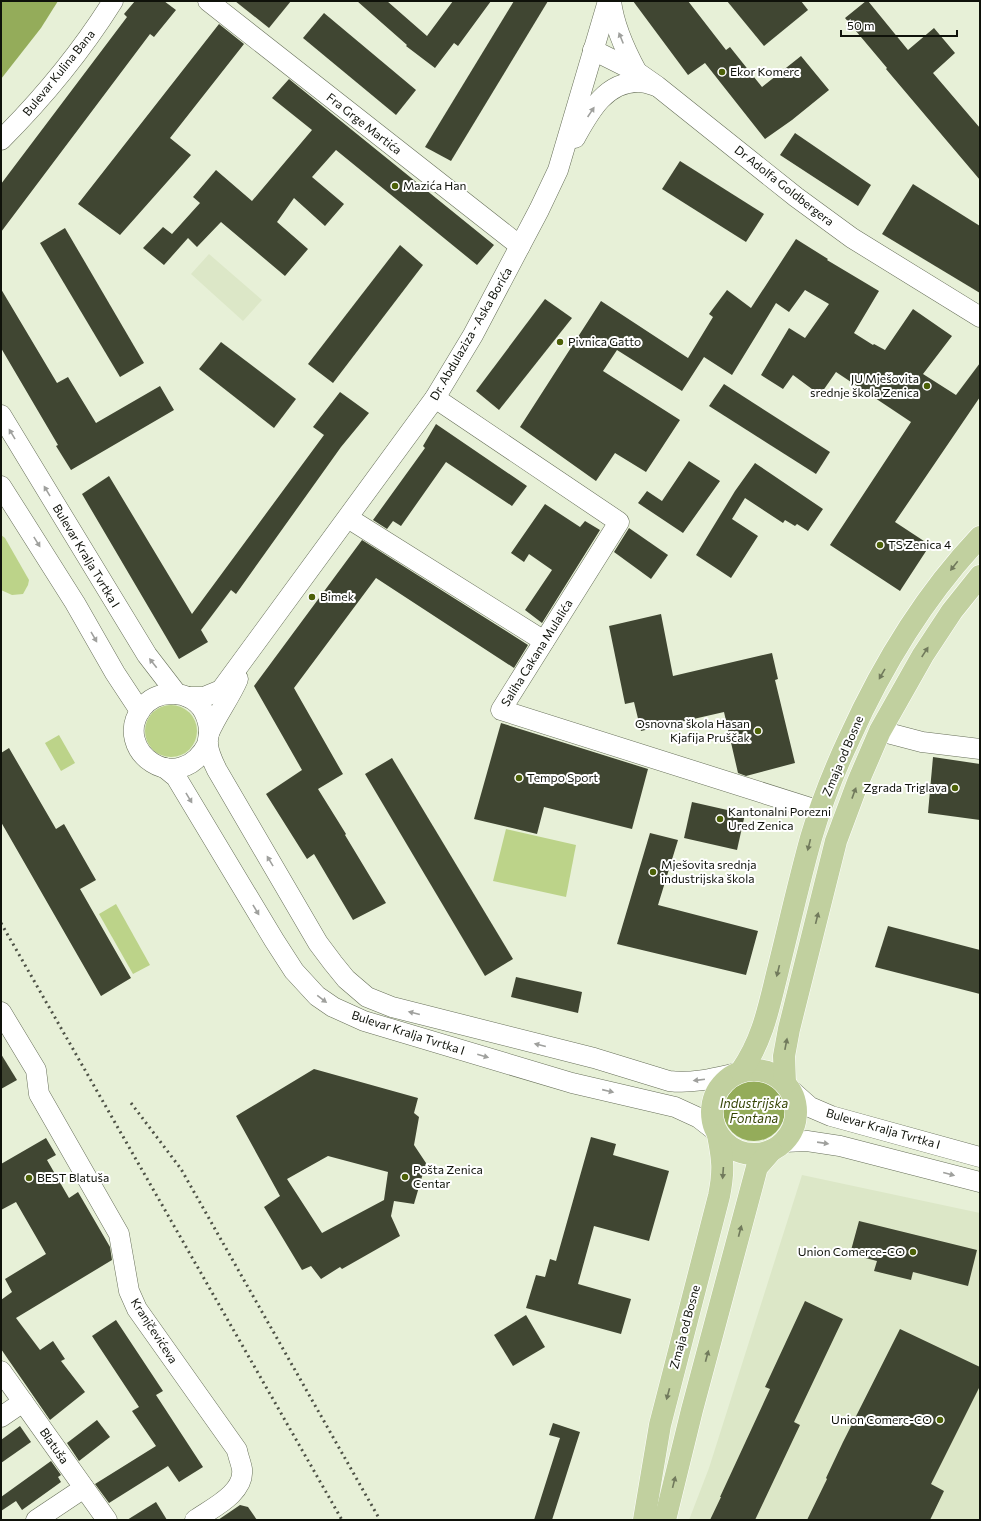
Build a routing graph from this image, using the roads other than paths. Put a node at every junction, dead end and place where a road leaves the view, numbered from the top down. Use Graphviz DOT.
graph roads {
  1 [pos="113,1"];
  2 [pos="208,1"];
  3 [pos="608,1"];
  4 [pos="611,1"];
  5 [pos="593,50"];
  6 [pos="637,72"];
  7 [pos="657,86"];
  8 [pos="1,140"];
  9 [pos="558,170"];
  10 [pos="520,246"];
  11 [pos="980,317"];
  12 [pos="435,398"];
  13 [pos="1,415"];
  14 [pos="1,486"];
  15 [pos="348,518"];
  16 [pos="980,537"];
  17 [pos="980,576"];
  18 [pos="544,641"];
  19 [pos="252,648"];
  20 [pos="183,695"];
  21 [pos="140,711"];
  22 [pos="880,731"];
  23 [pos="208,738"];
  24 [pos="980,749"];
  25 [pos="165,768"];
  26 [pos="820,811"];
  27 [pos="1,1012"];
  28 [pos="739,1072"];
  29 [pos="788,1087"];
  30 [pos="718,1133"];
  31 [pos="777,1146"];
  32 [pos="980,1157"];
  33 [pos="980,1182"];
  34 [pos="1,1371"];
  35 [pos="23,1402"];
  36 [pos="1,1417"];
  37 [pos="84,1488"];
  38 [pos="36,1520"];
  39 [pos="106,1520"];
  40 [pos="195,1520"];
  41 [pos="644,1520"];
  42 [pos="665,1520"];
  1 -- 8 [label="street, Bulevar Kulina Bana"];
  2 -- 10 [label="street, Fra Grge Martića"];
  3 -- 5 [label="street, Dr. Abdulaziza - Aska Borića"];
  6 -- 4 [label="street, one-way"];
  5 -- 6 [label="street, Dr Adolfa Goldbergera"];
  5 -- 9 [label="street, Dr. Abdulaziza - Aska Borića"];
  6 -- 7 [label="street, Dr Adolfa Goldbergera"];
  9 -- 7 [label="street, one-way"];
  7 -- 11 [label="street, Dr Adolfa Goldbergera"];
  9 -- 10 [label="street, Dr. Abdulaziza - Aska Borića"];
  10 -- 12 [label="street, Dr. Abdulaziza - Aska Borića"];
  12 -- 15 [label="street, Dr. Abdulaziza - Aska Borića"];
  12 -- 18 [label="street, Saliha Cakana Mulalića"];
  20 -- 13 [label="street, Bulevar Kralja Tvrtka I, one-way"];
  14 -- 21 [label="street, one-way"];
  15 -- 18 [label="street"];
  15 -- 19 [label="street, Dr. Abdulaziza - Aska Borića"];
  16 -- 26 [label="main road, Zmaja od Bosne, one-way"];
  22 -- 17 [label="main road, Zmaja od Bosne, one-way"];
  18 -- 26 [label="street, Saliha Cakana Mulalića"];
  19 -- 20 [label="street, Dr. Abdulaziza - Aska Borića"];
  19 -- 23 [label="street, Dr. Abdulaziza - Aska Borića"];
  20 -- 21 [label="street"];
  20 -- 23 [label="street, Bulevar Kralja Tvrtka I"];
  21 -- 25 [label="street, Bulevar Kralja Tvrtka I"];
  22 -- 24 [label="street"];
  29 -- 22 [label="main road, Zmaja od Bosne, one-way"];
  23 -- 25 [label="street, Bulevar Kralja Tvrtka I"];
  28 -- 23 [label="street, Bulevar Kralja Tvrtka I, one-way"];
  25 -- 30 [label="street, Bulevar Kralja Tvrtka I, one-way"];
  26 -- 28 [label="main road, Zmaja od Bosne, one-way"];
  27 -- 40 [label="street, Kranjčevićeva"];
  28 -- 29 [label="main road"];
  28 -- 30 [label="main road, Zmaja od Bosne"];
  29 -- 31 [label="main road, Zmaja od Bosne"];
  29 -- 32 [label="street, Bulevar Kralja Tvrtka I"];
  30 -- 31 [label="main road"];
  30 -- 41 [label="main road, Zmaja od Bosne, one-way"];
  31 -- 33 [label="street, one-way"];
  42 -- 31 [label="main road, Zmaja od Bosne, one-way"];
  34 -- 35 [label="street, Blatuša"];
  35 -- 36 [label="street"];
  35 -- 37 [label="street, Blatuša"];
  37 -- 38 [label="street"];
  37 -- 39 [label="street, Blatuša"];
}
